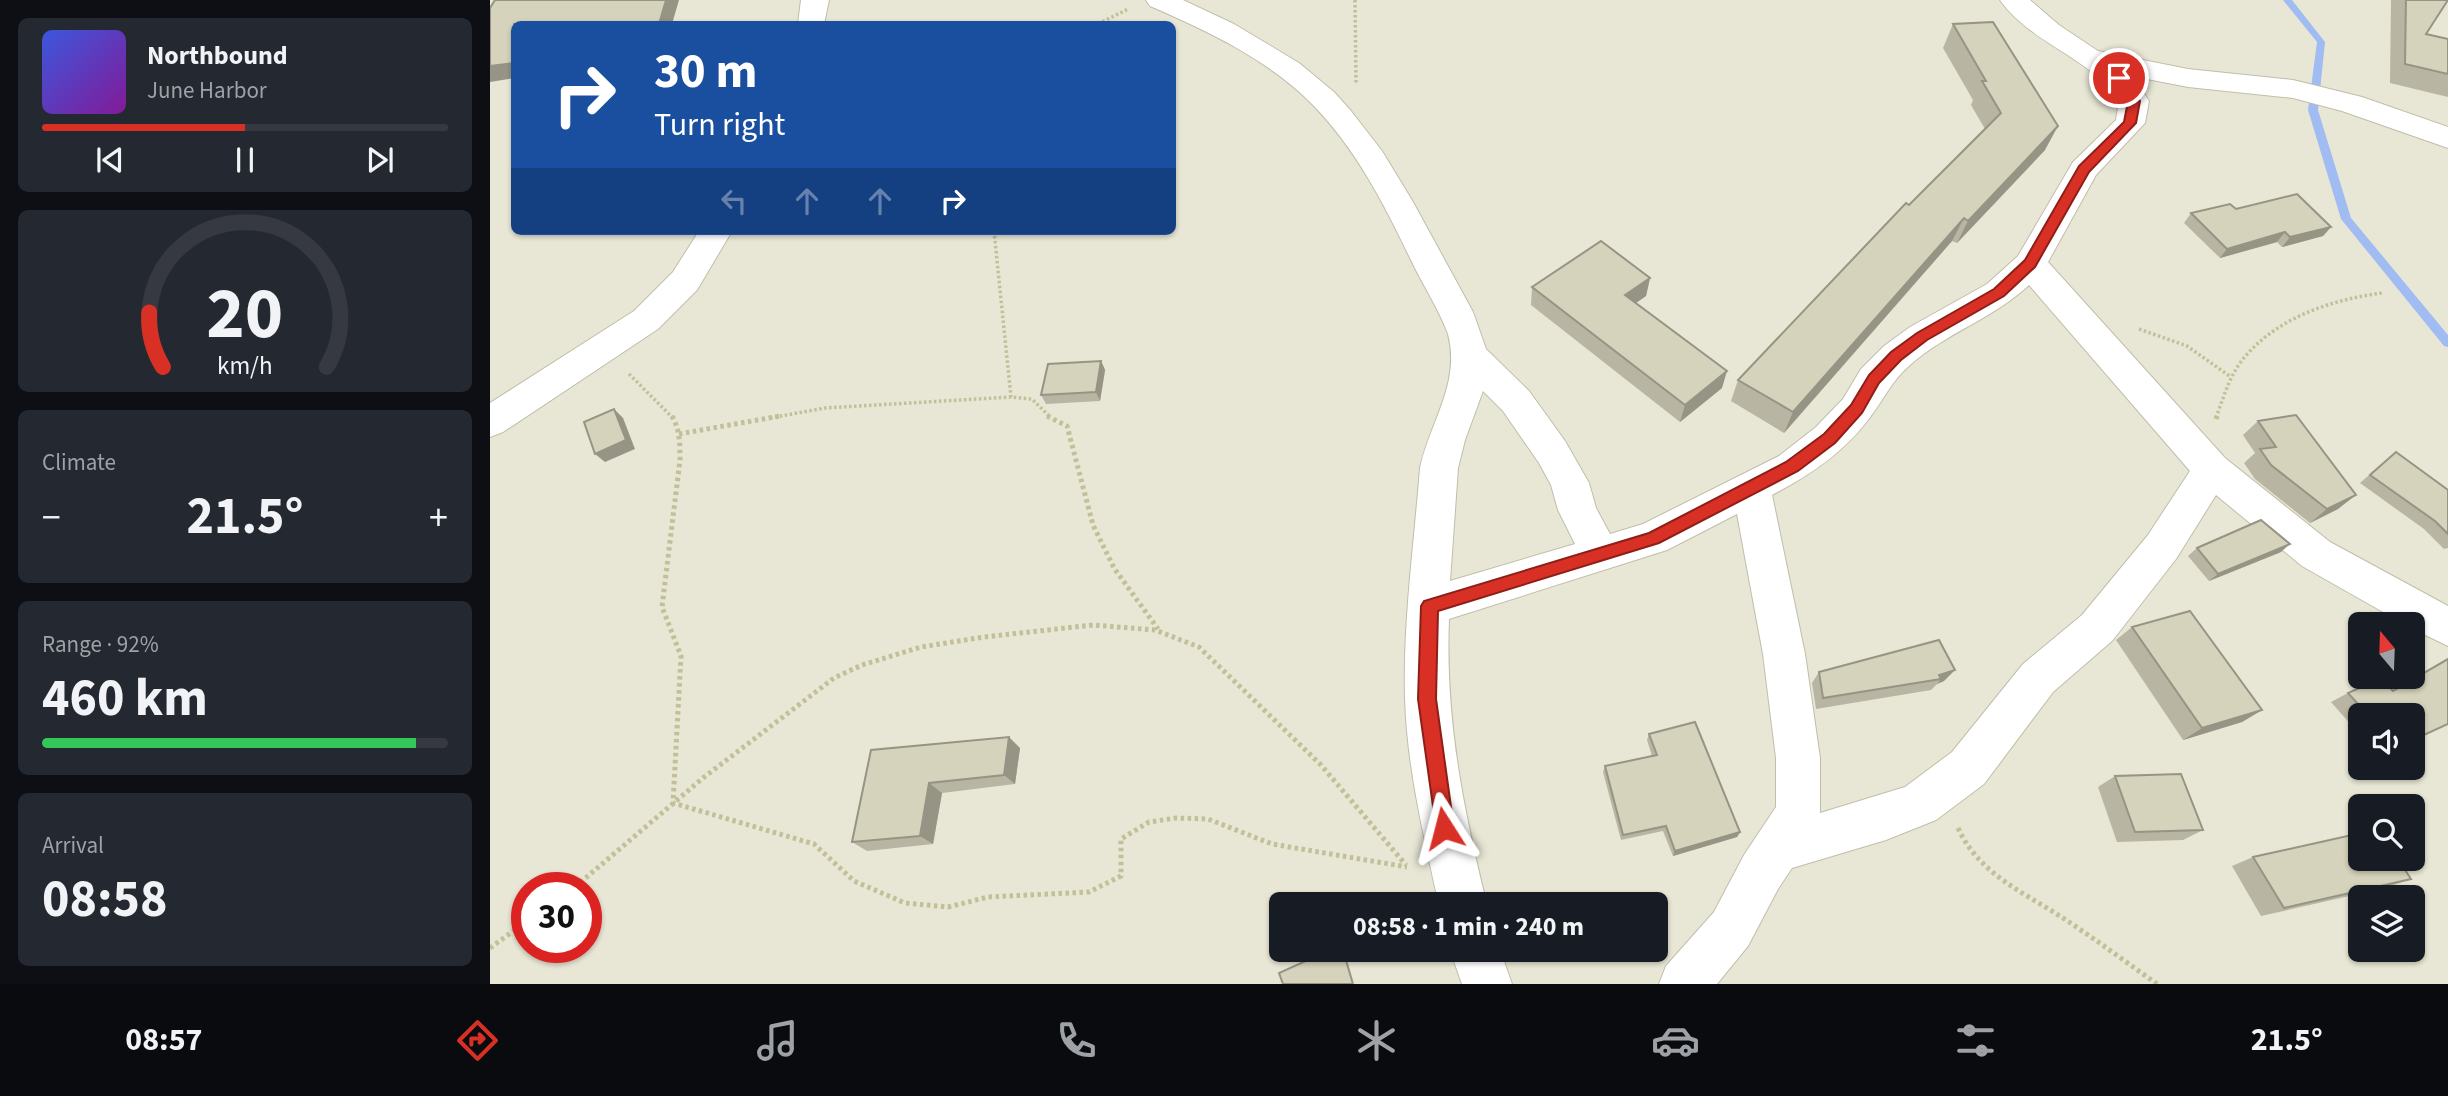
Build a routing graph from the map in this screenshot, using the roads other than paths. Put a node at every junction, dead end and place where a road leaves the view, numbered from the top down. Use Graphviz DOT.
graph roads {
  1 [pos="815,0"];
  2 [pos="2014,0"];
  3 [pos="1147,3"];
  4 [pos="812,21"];
  5 [pos="2091,59"];
  6 [pos="2448,138"];
  7 [pos="714,235"];
  8 [pos="2030,264"];
  9 [pos="1470,355"];
  10 [pos="490,422"];
  11 [pos="2212,469"];
  12 [pos="1752,489"];
  13 [pos="1600,555"];
  14 [pos="1430,606"];
  15 [pos="2448,627"];
  16 [pos="1779,848"];
  17 [pos="1460,892"];
  18 [pos="1480,962"];
  19 [pos="1488,984"];
  20 [pos="1684,984"];
  1 -- 4 [label="street"];
  2 -- 5 [label="street"];
  3 -- 9 [label="street"];
  5 -- 6 [label="street"];
  5 -- 8 [label="street"];
  7 -- 10 [label="street"];
  8 -- 11 [label="street"];
  8 -- 12 [label="street"];
  9 -- 13 [label="street"];
  9 -- 14 [label="street"];
  11 -- 15 [label="street"];
  11 -- 16 [label="street"];
  12 -- 13 [label="street"];
  12 -- 16 [label="street"];
  13 -- 14 [label="street"];
  14 -- 17 [label="street"];
  16 -- 20 [label="street"];
  18 -- 19 [label="street"];
}
